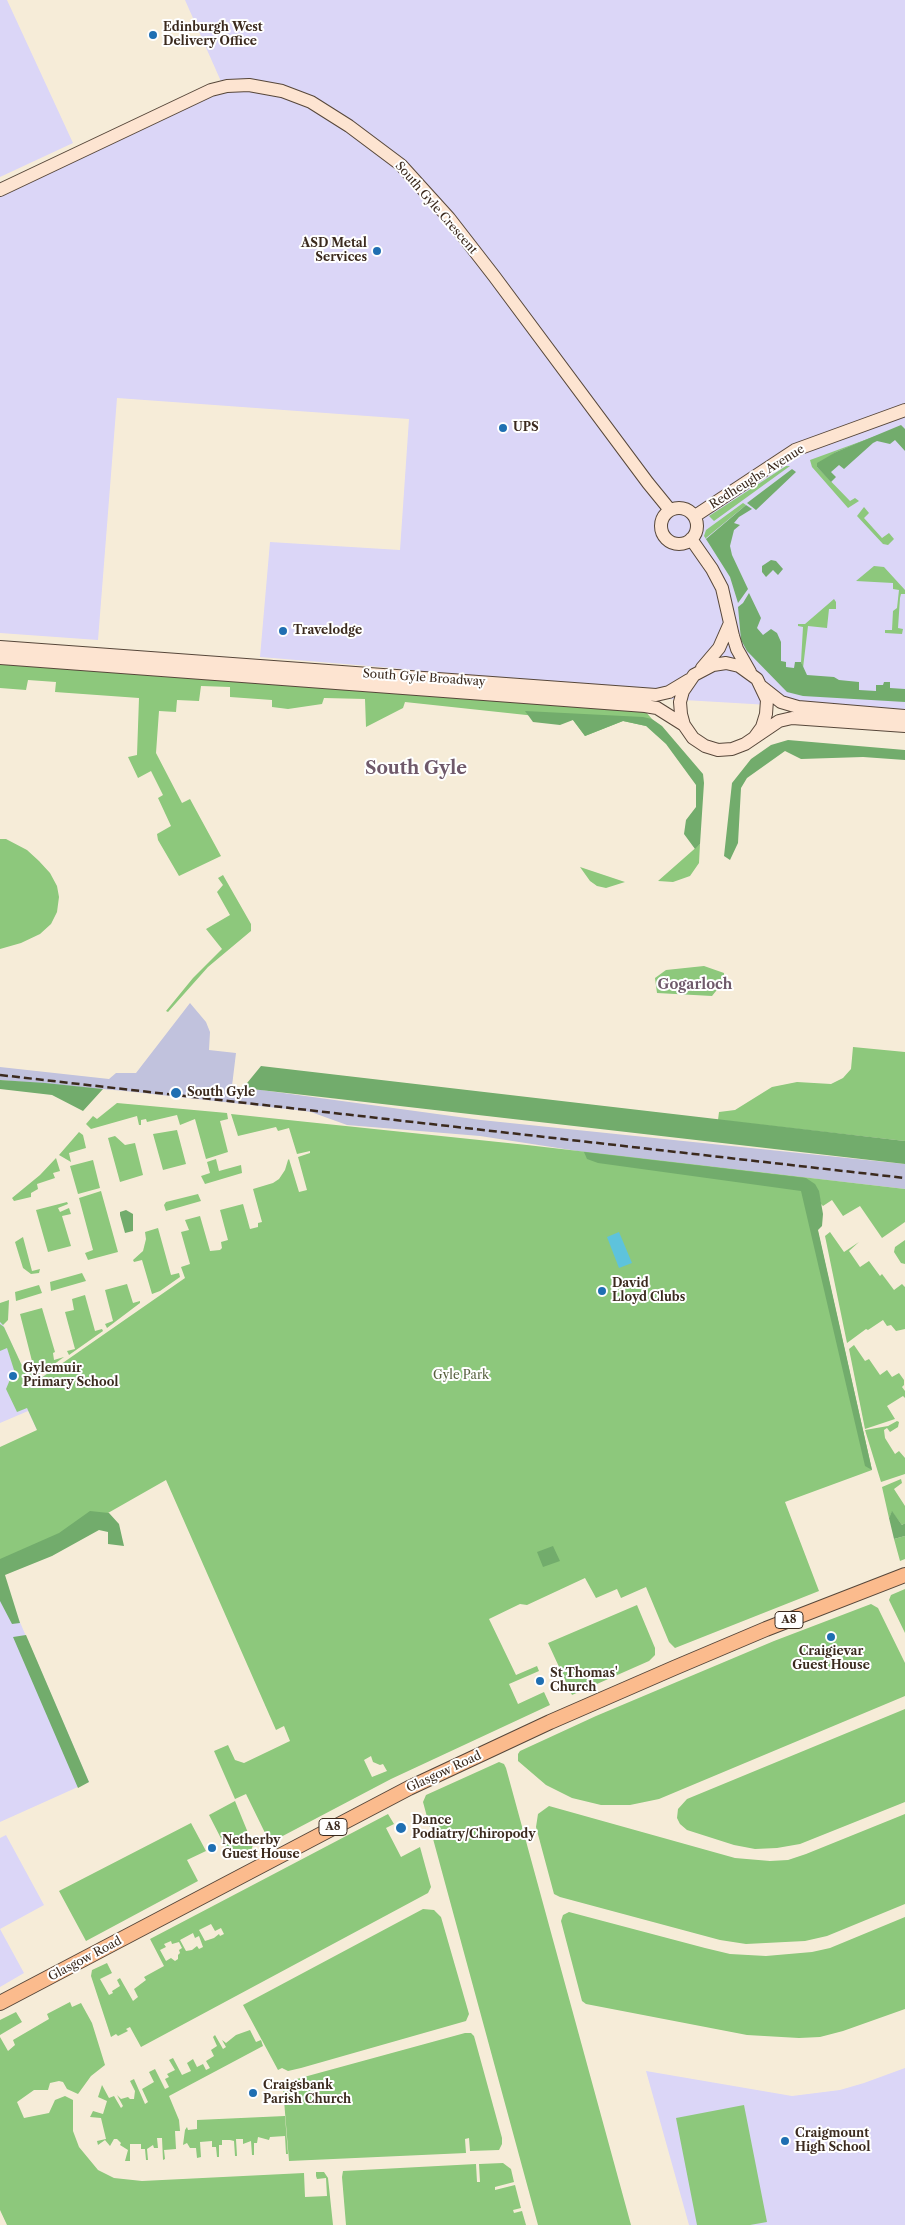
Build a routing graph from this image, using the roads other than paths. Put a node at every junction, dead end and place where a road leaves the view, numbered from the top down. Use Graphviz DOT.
graph roads {
  1 [pos="0,190"];
  2 [pos="905,410"];
  3 [pos="670,510"];
  4 [pos="695,516"];
  5 [pos="691,539"];
  6 [pos="730,623"];
  7 [pos="0,647"];
  8 [pos="0,658"];
  9 [pos="156,665"];
  10 [pos="701,670"];
  11 [pos="750,672"];
  12 [pos="689,680"];
  13 [pos="762,687"];
  14 [pos="905,716"];
  15 [pos="684,725"];
  16 [pos="905,726"];
  17 [pos="754,738"];
  18 [pos="905,1575"];
  19 [pos="0,2003"];
  1 -- 3 [label="street, South Gyle Crescent"];
  2 -- 4 [label="street, Redheughs Avenue"];
  3 -- 4 [label="street"];
  3 -- 5 [label="street"];
  4 -- 5 [label="street"];
  5 -- 6 [label="street"];
  6 -- 10 [label="street"];
  6 -- 11 [label="street"];
  7 -- 9 [label="street, South Gyle Broadway"];
  8 -- 9 [label="street, South Gyle Broadway"];
  9 -- 12 [label="street, South Gyle Broadway"];
  9 -- 15 [label="street, South Gyle Broadway"];
  10 -- 11 [label="street, South Gyle Broadway"];
  10 -- 12 [label="street, South Gyle Broadway"];
  11 -- 13 [label="street"];
  12 -- 15 [label="street, South Gyle Broadway"];
  13 -- 14 [label="street"];
  13 -- 17 [label="street"];
  15 -- 17 [label="street, South Gyle Broadway"];
  16 -- 17 [label="street, South Gyle Broadway"];
  18 -- 19 [label="main road, Glasgow Road / A8"];
}
